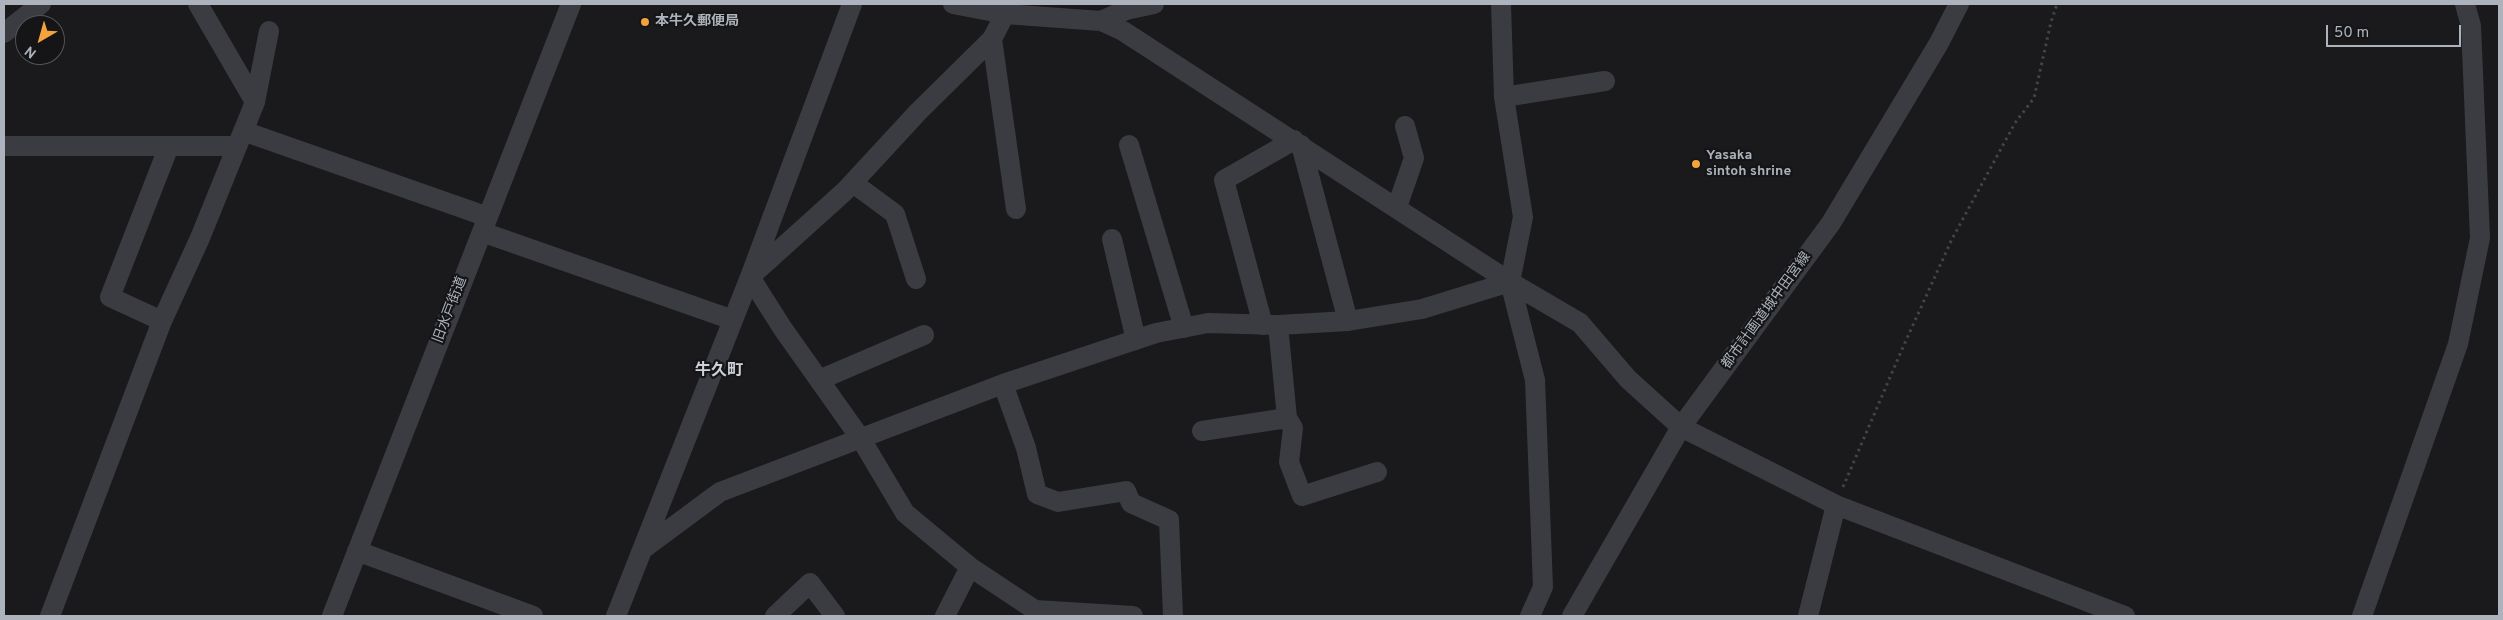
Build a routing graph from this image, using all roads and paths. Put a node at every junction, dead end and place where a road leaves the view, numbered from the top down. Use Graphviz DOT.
graph roads {
  1 [pos="41,4"];
  2 [pos="198,4"];
  3 [pos="571,4"];
  4 [pos="852,4"];
  5 [pos="953,4"];
  6 [pos="1154,4"];
  7 [pos="1501,4"];
  8 [pos="1959,4"];
  9 [pos="2057,4"];
  10 [pos="2465,4"];
  11 [pos="1097,12"];
  12 [pos="1005,14"];
  13 [pos="269,31"];
  14 [pos="4,34"];
  15 [pos="992,40"];
  16 [pos="1605,81"];
  17 [pos="1504,97"];
  18 [pos="255,102"];
  19 [pos="1405,126"];
  20 [pos="240,138"];
  21 [pos="1298,142"];
  22 [pos="1129,144"];
  23 [pos="4,146"];
  24 [pos="169,146"];
  25 [pos="853,183"];
  26 [pos="1397,207"];
  27 [pos="1016,209"];
  28 [pos="485,224"];
  29 [pos="1112,239"];
  30 [pos="750,277"];
  31 [pos="916,279"];
  32 [pos="1510,282"];
  33 [pos="733,320"];
  34 [pos="162,321"];
  35 [pos="1348,321"];
  36 [pos="1271,325"];
  37 [pos="1184,328"];
  38 [pos="924,335"];
  39 [pos="1136,340"];
  40 [pos="819,380"];
  41 [pos="1003,384"];
  42 [pos="1287,418"];
  43 [pos="1681,427"];
  44 [pos="1202,431"];
  45 [pos="861,439"];
  46 [pos="1377,472"];
  47 [pos="1836,505"];
  48 [pos="643,549"];
  49 [pos="357,551"];
  50 [pos="970,567"];
  51 [pos="50,616"];
  52 [pos="332,616"];
  53 [pos="534,616"];
  54 [pos="616,616"];
  55 [pos="775,616"];
  56 [pos="835,616"];
  57 [pos="945,616"];
  58 [pos="1133,616"];
  59 [pos="1173,616"];
  60 [pos="1530,616"];
  61 [pos="1572,616"];
  62 [pos="1808,616"];
  63 [pos="2126,616"];
  64 [pos="2362,616"];
  1 -- 14 [label="street"];
  2 -- 18 [label="street"];
  3 -- 28 [label="street, 旧水戸街道"];
  4 -- 30 [label="street"];
  5 -- 12 [label="street"];
  6 -- 11 [label="street"];
  7 -- 17 [label="street"];
  8 -- 43 [label="street, 都市計画道城中田宮線"];
  9 -- 47 [label="path"];
  10 -- 64 [label="street"];
  11 -- 12 [label="street"];
  11 -- 21 [label="street"];
  12 -- 15 [label="street"];
  13 -- 18 [label="street"];
  15 -- 25 [label="street"];
  15 -- 27 [label="street"];
  16 -- 17 [label="street"];
  17 -- 32 [label="street"];
  18 -- 20 [label="street"];
  19 -- 26 [label="street"];
  20 -- 24 [label="street"];
  20 -- 28 [label="street"];
  20 -- 34 [label="street"];
  21 -- 26 [label="street"];
  21 -- 35 [label="street"];
  21 -- 36 [label="street"];
  22 -- 37 [label="street"];
  23 -- 24 [label="street"];
  24 -- 34 [label="street"];
  25 -- 30 [label="street"];
  25 -- 31 [label="street"];
  26 -- 32 [label="street"];
  28 -- 33 [label="street"];
  28 -- 49 [label="street, 旧水戸街道"];
  29 -- 39 [label="street"];
  30 -- 33 [label="street"];
  30 -- 40 [label="street"];
  32 -- 35 [label="street"];
  32 -- 43 [label="street"];
  32 -- 60 [label="street"];
  33 -- 48 [label="street"];
  34 -- 51 [label="street"];
  35 -- 36 [label="street"];
  36 -- 37 [label="street"];
  36 -- 42 [label="street"];
  37 -- 39 [label="street"];
  38 -- 40 [label="street"];
  39 -- 41 [label="street"];
  40 -- 45 [label="street"];
  41 -- 45 [label="street"];
  41 -- 59 [label="street"];
  42 -- 44 [label="street"];
  42 -- 46 [label="street"];
  43 -- 47 [label="street"];
  43 -- 61 [label="street, 都市計画道城中田宮線"];
  45 -- 48 [label="street"];
  45 -- 50 [label="street"];
  47 -- 62 [label="street"];
  47 -- 63 [label="street"];
  48 -- 54 [label="street"];
  49 -- 52 [label="street, 旧水戸街道"];
  49 -- 53 [label="street"];
  50 -- 57 [label="street"];
  50 -- 58 [label="street"];
  55 -- 56 [label="street"];
}
